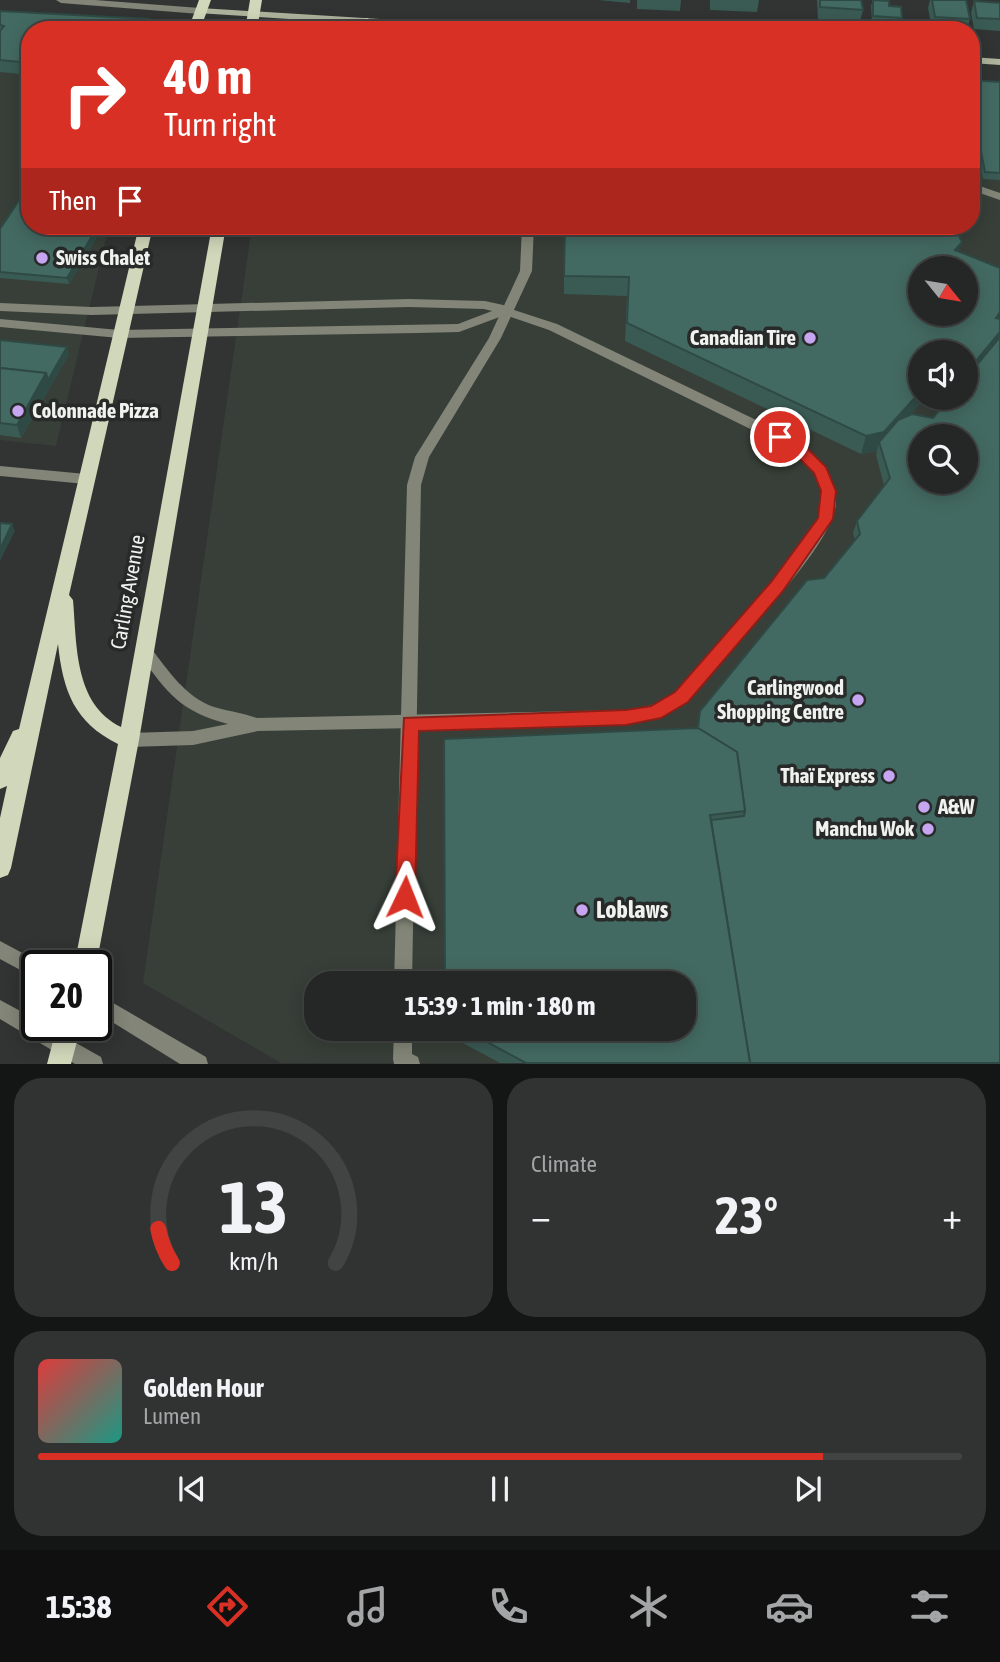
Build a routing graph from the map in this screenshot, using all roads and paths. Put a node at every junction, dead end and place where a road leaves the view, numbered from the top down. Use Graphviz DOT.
graph roads {
  1 [pos="61,0"];
  2 [pos="256,0"];
  3 [pos="202,5"];
  4 [pos="253,14"];
  5 [pos="252,21"];
  6 [pos="368,21"];
  7 [pos="980,61"];
  8 [pos="1000,62"];
  9 [pos="980,189"];
  10 [pos="1000,197"];
  11 [pos="144,235"];
  12 [pos="217,235"];
  13 [pos="528,235"];
  14 [pos="0,307"];
  15 [pos="204,309"];
  16 [pos="127,310"];
  17 [pos="508,310"];
  18 [pos="0,323"];
  19 [pos="119,334"];
  20 [pos="199,334"];
  21 [pos="0,471"];
  22 [pos="86,479"];
  23 [pos="62,583"];
  24 [pos="145,651"];
  25 [pos="35,701"];
  26 [pos="410,723"];
  27 [pos="258,724"];
  28 [pos="129,740"];
  29 [pos="0,780"];
  30 [pos="0,868"];
  31 [pos="0,950"];
  32 [pos="88,950"];
  33 [pos="21,961"];
  34 [pos="403,971"];
  35 [pos="0,1009"];
  36 [pos="112,1011"];
  37 [pos="402,1041"];
  38 [pos="64,1045"];
  39 [pos="94,1063"];
  40 [pos="199,1063"];
  41 [pos="411,1063"];
  1 -- 3 [label="street"];
  2 -- 4 [label="main road"];
  3 -- 4 [label="main road"];
  4 -- 5 [label="main road"];
  4 -- 6 [label="main road"];
  7 -- 8 [label="main road"];
  9 -- 10 [label="street"];
  11 -- 16 [label="main road"];
  12 -- 15 [label="main road, Carling Avenue"];
  13 -- 17 [label="street"];
  14 -- 16 [label="street"];
  15 -- 16 [label="street"];
  15 -- 17 [label="street"];
  15 -- 20 [label="main road, Carling Avenue"];
  16 -- 19 [label="main road"];
  17 -- 20 [label="street"];
  17 -- 26 [label="street"];
  17 -- 26 [label="street"];
  18 -- 19 [label="street"];
  19 -- 20 [label="street"];
  19 -- 22 [label="main road"];
  20 -- 24 [label="main road, Carling Avenue"];
  21 -- 22 [label="street"];
  22 -- 23 [label="main road"];
  23 -- 25 [label="main road"];
  23 -- 28 [label="main road"];
  24 -- 27 [label="street"];
  24 -- 28 [label="main road, Carling Avenue"];
  25 -- 29 [label="main road"];
  25 -- 30 [label="main road"];
  26 -- 27 [label="street"];
  26 -- 34 [label="street"];
  27 -- 28 [label="street"];
  28 -- 32 [label="main road, Carling Avenue"];
  31 -- 33 [label="street"];
  35 -- 38 [label="street"];
  36 -- 40 [label="street"];
  37 -- 41 [label="street"];
  38 -- 39 [label="street"];
}
